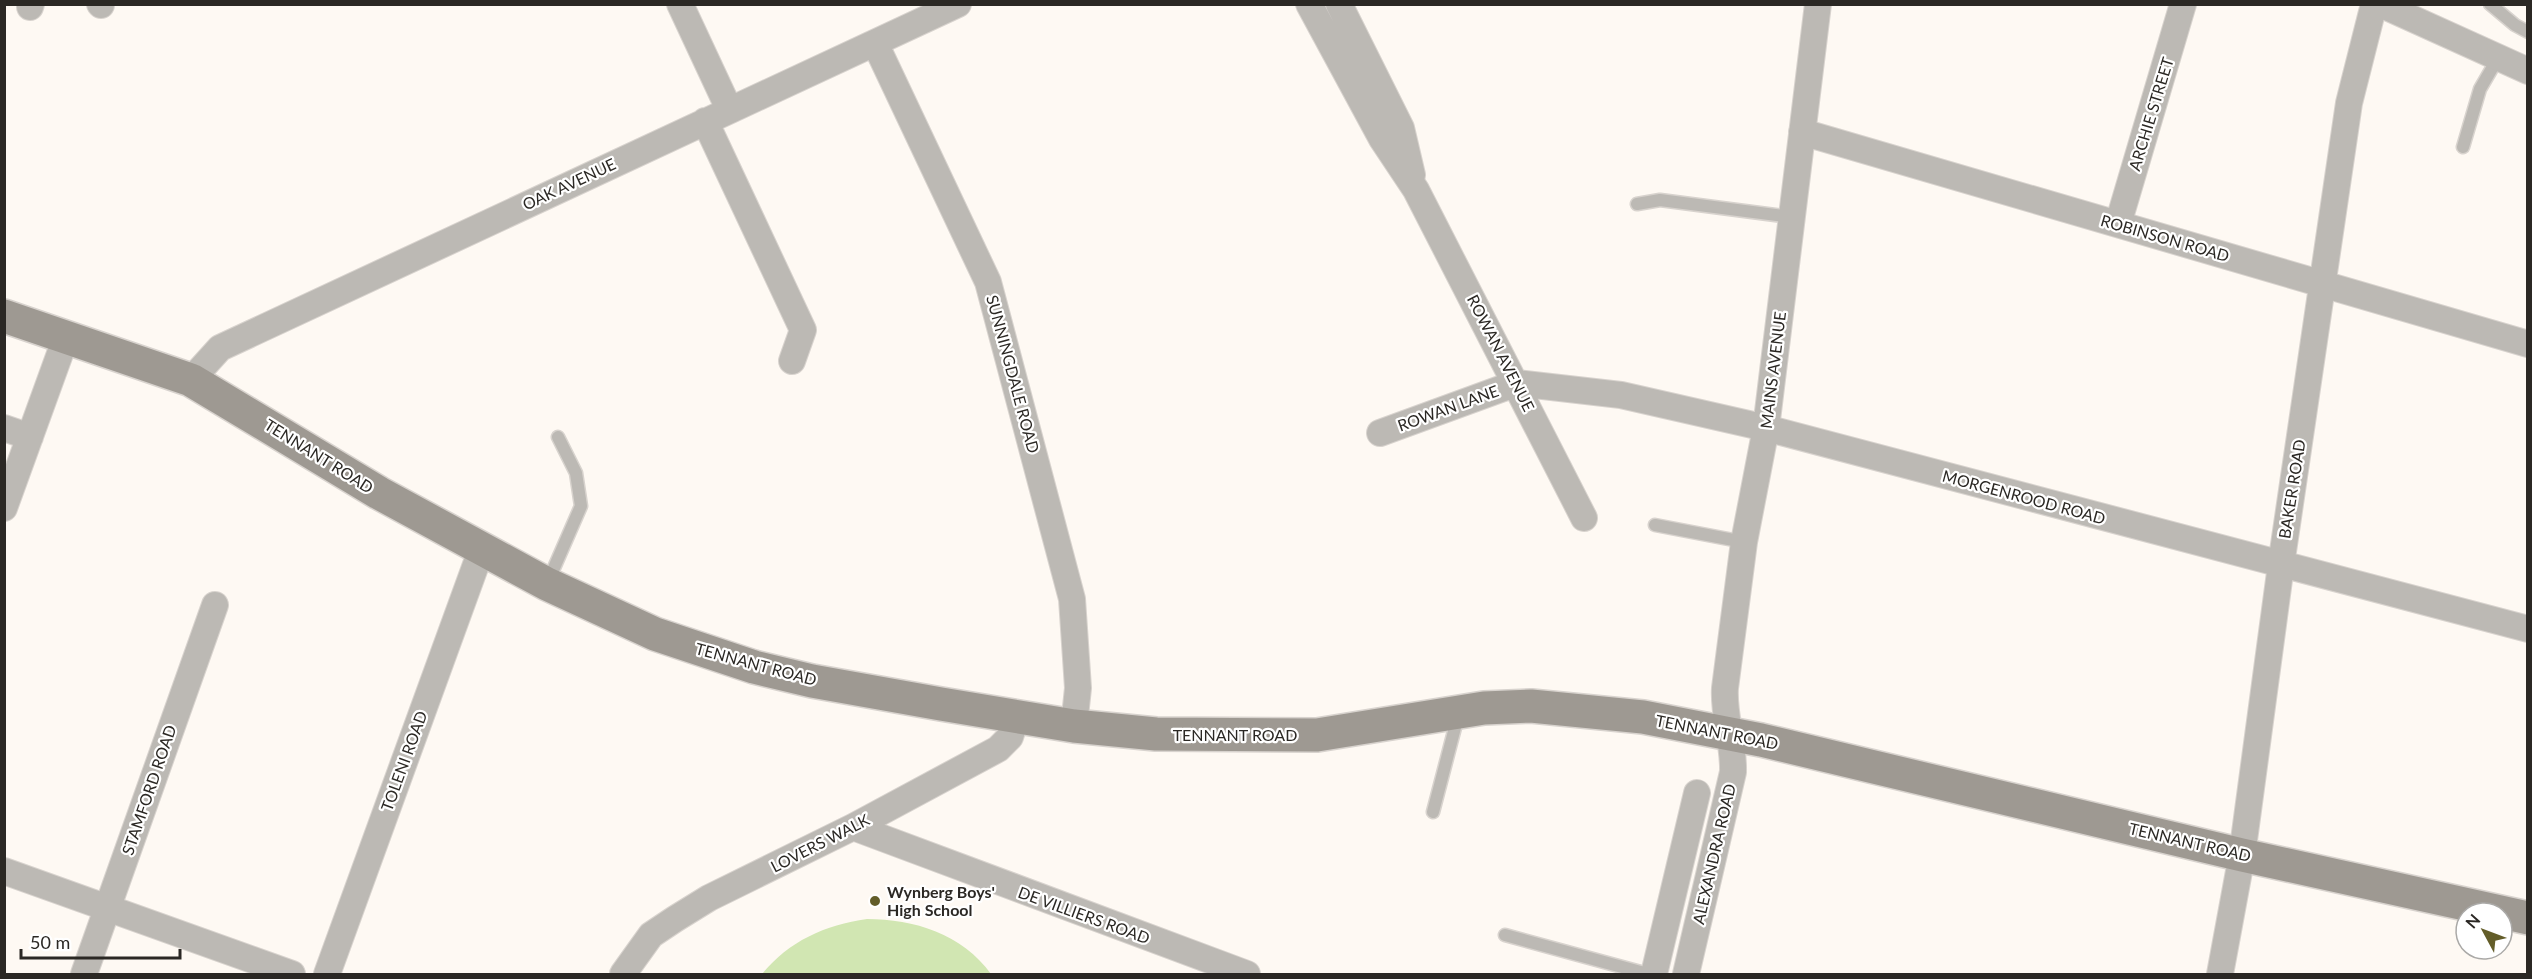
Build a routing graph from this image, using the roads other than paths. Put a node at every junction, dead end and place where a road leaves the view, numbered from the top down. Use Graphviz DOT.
graph roads {
  1 [pos="680,4"];
  2 [pos="958,4"];
  3 [pos="1309,4"];
  4 [pos="1339,4"];
  5 [pos="1818,4"];
  6 [pos="2183,4"];
  7 [pos="2374,4"];
  8 [pos="2380,4"];
  9 [pos="2490,4"];
  10 [pos="2528,32"];
  11 [pos="875,44"];
  12 [pos="2498,57"];
  13 [pos="2528,71"];
  14 [pos="729,109"];
  15 [pos="705,121"];
  16 [pos="1802,132"];
  17 [pos="2463,147"];
  18 [pos="1416,190"];
  19 [pos="1637,204"];
  20 [pos="1791,217"];
  21 [pos="2118,224"];
  22 [pos="2323,283"];
  23 [pos="4,316"];
  24 [pos="66,337"];
  25 [pos="2528,344"];
  26 [pos="792,361"];
  27 [pos="191,380"];
  28 [pos="1517,383"];
  29 [pos="4,428"];
  30 [pos="1766,428"];
  31 [pos="1380,433"];
  32 [pos="30,437"];
  33 [pos="558,437"];
  34 [pos="4,508"];
  35 [pos="1584,518"];
  36 [pos="1654,525"];
  37 [pos="1744,542"];
  38 [pos="482,548"];
  39 [pos="2281,564"];
  40 [pos="547,584"];
  41 [pos="215,605"];
  42 [pos="2528,629"];
  43 [pos="1459,712"];
  44 [pos="1017,715"];
  45 [pos="1074,726"];
  46 [pos="1731,733"];
  47 [pos="1697,793"];
  48 [pos="1433,812"];
  49 [pos="854,827"];
  50 [pos="2242,855"];
  51 [pos="1681,861"];
  52 [pos="1712,868"];
  53 [pos="4,871"];
  54 [pos="108,906"];
  55 [pos="2528,918"];
  56 [pos="1505,935"];
  57 [pos="84,975"];
  58 [pos="292,975"];
  59 [pos="327,975"];
  60 [pos="623,975"];
  61 [pos="1247,975"];
  62 [pos="1648,975"];
  63 [pos="1654,975"];
  64 [pos="1686,975"];
  65 [pos="2220,975"];
  1 -- 14 [label="street"];
  2 -- 11 [label="street, OAK AVENUE"];
  3 -- 18 [label="street, ROWAN AVENUE"];
  4 -- 18 [label="street, ROWAN AVENUE"];
  5 -- 16 [label="street, MAINS AVENUE"];
  6 -- 21 [label="street, ARCHIE STREET"];
  7 -- 22 [label="street, BAKER ROAD"];
  8 -- 12 [label="street"];
  9 -- 10 [label="lane"];
  11 -- 14 [label="street, OAK AVENUE"];
  11 -- 45 [label="street, SUNNINGDALE ROAD"];
  12 -- 13 [label="street"];
  12 -- 17 [label="lane"];
  14 -- 15 [label="street, OAK AVENUE"];
  15 -- 26 [label="street"];
  15 -- 27 [label="street, OAK AVENUE"];
  16 -- 20 [label="street, MAINS AVENUE"];
  16 -- 21 [label="street, ROBINSON ROAD"];
  18 -- 28 [label="street, ROWAN AVENUE"];
  19 -- 20 [label="lane"];
  20 -- 30 [label="street, MAINS AVENUE"];
  21 -- 22 [label="street, ROBINSON ROAD"];
  22 -- 25 [label="street, ROBINSON ROAD"];
  22 -- 39 [label="street, BAKER ROAD"];
  23 -- 24 [label="main road, TENNANT ROAD"];
  24 -- 27 [label="main road, TENNANT ROAD"];
  24 -- 32 [label="street"];
  27 -- 38 [label="main road, TENNANT ROAD"];
  28 -- 30 [label="street, MORGENROOD ROAD"];
  28 -- 31 [label="street, ROWAN LANE"];
  28 -- 35 [label="street, ROWAN AVENUE"];
  29 -- 32 [label="street"];
  30 -- 37 [label="street, MAINS AVENUE"];
  30 -- 39 [label="street, MORGENROOD ROAD"];
  32 -- 34 [label="street"];
  33 -- 40 [label="lane"];
  36 -- 37 [label="lane"];
  37 -- 46 [label="street, MAINS AVENUE"];
  38 -- 40 [label="main road, TENNANT ROAD"];
  38 -- 59 [label="street, TOLENI ROAD"];
  39 -- 42 [label="street, MORGENROOD ROAD"];
  39 -- 50 [label="street, BAKER ROAD"];
  40 -- 44 [label="main road, TENNANT ROAD"];
  41 -- 54 [label="street, STAMFORD ROAD"];
  43 -- 45 [label="main road, TENNANT ROAD"];
  43 -- 46 [label="main road, TENNANT ROAD"];
  43 -- 48 [label="lane"];
  44 -- 45 [label="main road, TENNANT ROAD"];
  44 -- 49 [label="street, LOVERS WALK"];
  46 -- 50 [label="main road, TENNANT ROAD"];
  46 -- 52 [label="street, ALEXANDRA ROAD"];
  47 -- 51 [label="street"];
  49 -- 60 [label="street, LOVERS WALK"];
  49 -- 61 [label="street, DE VILLIERS ROAD"];
  50 -- 55 [label="main road, TENNANT ROAD"];
  50 -- 65 [label="street, BAKER ROAD"];
  51 -- 52 [label="street"];
  51 -- 63 [label="street"];
  52 -- 64 [label="street, ALEXANDRA ROAD"];
  53 -- 54 [label="street"];
  54 -- 57 [label="street, STAMFORD ROAD"];
  54 -- 58 [label="street"];
  56 -- 62 [label="lane"];
}
